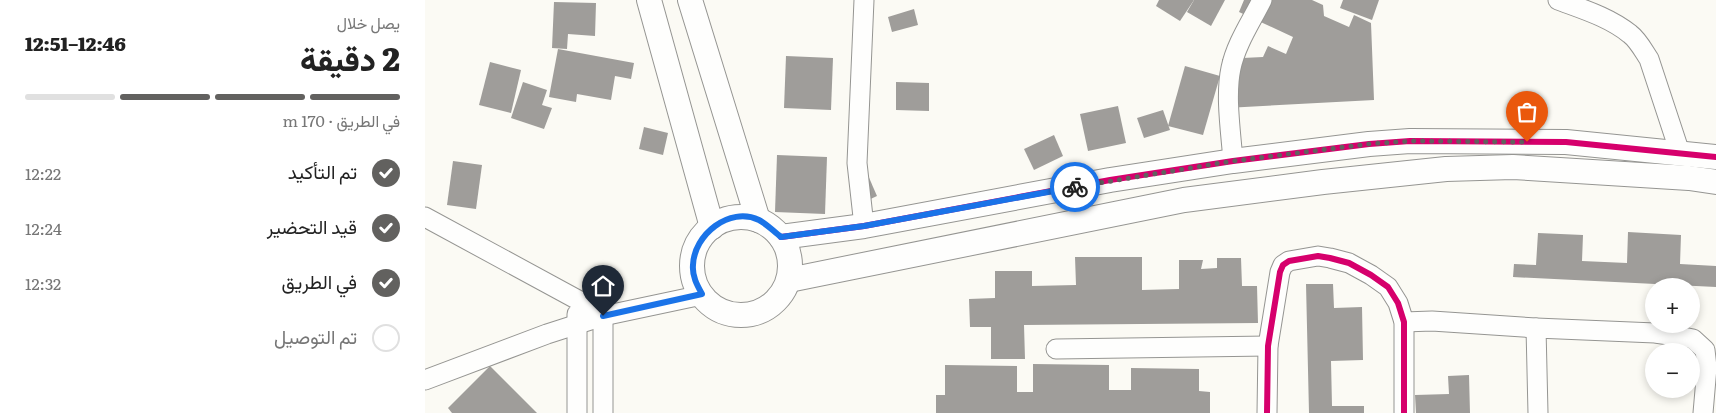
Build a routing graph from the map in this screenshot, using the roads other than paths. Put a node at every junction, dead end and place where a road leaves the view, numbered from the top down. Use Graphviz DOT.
graph roads {
  1 [pos="649,0"];
  2 [pos="690,0"];
  3 [pos="864,0"];
  4 [pos="1262,0"];
  5 [pos="1558,0"];
  6 [pos="1679,154"];
  7 [pos="1716,157"];
  8 [pos="1233,161"];
  9 [pos="1716,182"];
  10 [pos="425,217"];
  11 [pos="758,220"];
  12 [pos="864,226"];
  13 [pos="712,227"];
  14 [pos="781,237"];
  15 [pos="789,280"];
  16 [pos="702,294"];
  17 [pos="578,300"];
  18 [pos="603,316"];
  19 [pos="1404,322"];
  20 [pos="577,325"];
  21 [pos="1536,328"];
  22 [pos="1268,346"];
  23 [pos="1057,349"];
  24 [pos="425,380"];
  25 [pos="577,413"];
  26 [pos="603,413"];
  27 [pos="1267,413"];
  28 [pos="1404,413"];
  29 [pos="1538,413"];
  30 [pos="1703,413"];
  1 -- 13 [label="street"];
  2 -- 11 [label="street"];
  3 -- 12 [label="street"];
  4 -- 8 [label="street"];
  5 -- 6 [label="street"];
  6 -- 7 [label="street"];
  6 -- 8 [label="street"];
  8 -- 12 [label="street"];
  9 -- 15 [label="street"];
  10 -- 17 [label="street"];
  11 -- 13 [label="street"];
  11 -- 14 [label="street"];
  12 -- 14 [label="street"];
  13 -- 16 [label="street"];
  14 -- 15 [label="street"];
  15 -- 16 [label="street"];
  16 -- 18 [label="street"];
  17 -- 18 [label="street"];
  17 -- 20 [label="street"];
  18 -- 20 [label="street"];
  18 -- 26 [label="street"];
  19 -- 21 [label="street"];
  19 -- 22 [label="street"];
  19 -- 28 [label="street"];
  20 -- 24 [label="street"];
  20 -- 25 [label="street"];
  21 -- 29 [label="street"];
  21 -- 30 [label="street"];
  22 -- 23 [label="street"];
  22 -- 27 [label="street"];
}
